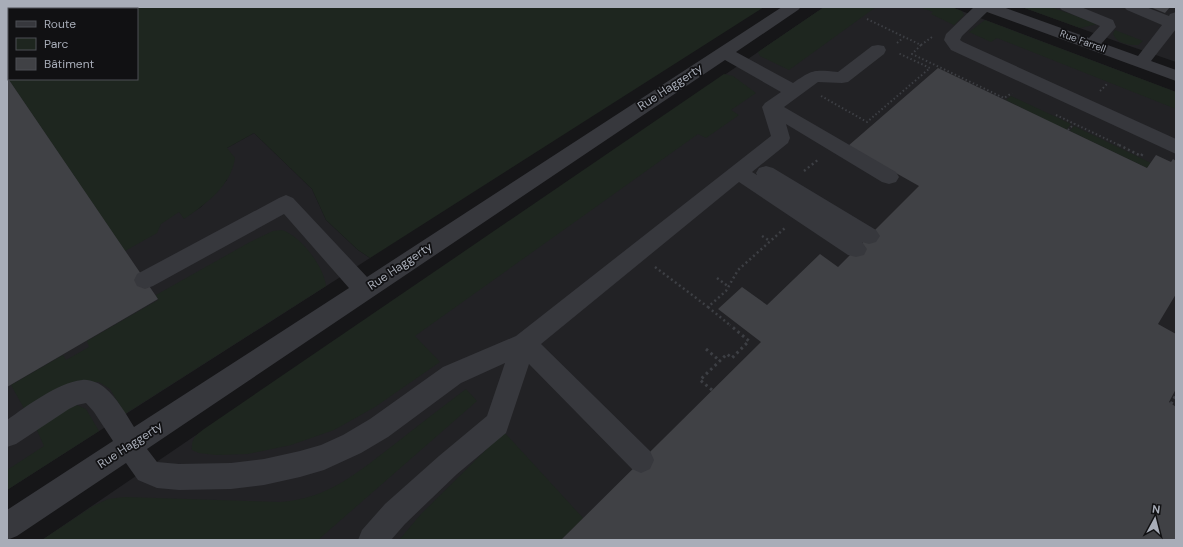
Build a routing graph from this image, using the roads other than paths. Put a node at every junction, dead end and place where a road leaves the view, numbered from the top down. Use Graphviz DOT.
graph roads {
  1 [pos="793,7"];
  2 [pos="982,7"];
  3 [pos="989,7"];
  4 [pos="1067,7"];
  5 [pos="1132,7"];
  6 [pos="1175,21"];
  7 [pos="1092,45"];
  8 [pos="890,49"];
  9 [pos="724,52"];
  10 [pos="1141,63"];
  11 [pos="1176,76"];
  12 [pos="793,92"];
  13 [pos="771,107"];
  14 [pos="1176,147"];
  15 [pos="744,167"];
  16 [pos="889,177"];
  17 [pos="863,242"];
  18 [pos="145,280"];
  19 [pos="364,290"];
  20 [pos="524,343"];
  21 [pos="7,435"];
  22 [pos="129,445"];
  23 [pos="642,460"];
  24 [pos="7,526"];
  25 [pos="372,540"];
  1 -- 9 [label="street, Rue Haggerty"];
  2 -- 14 [label="street"];
  3 -- 7 [label="street, Rue Farrell"];
  4 -- 7 [label="street"];
  5 -- 6 [label="street"];
  6 -- 10 [label="street"];
  7 -- 10 [label="street, Rue Farrell"];
  8 -- 12 [label="street"];
  9 -- 12 [label="street"];
  9 -- 19 [label="street, Rue Haggerty"];
  10 -- 11 [label="street, Rue Farrell"];
  12 -- 13 [label="street"];
  13 -- 15 [label="street"];
  13 -- 16 [label="street"];
  15 -- 17 [label="street"];
  15 -- 20 [label="street"];
  18 -- 19 [label="street"];
  19 -- 22 [label="street, Rue Haggerty"];
  20 -- 22 [label="street"];
  20 -- 23 [label="street"];
  20 -- 25 [label="street"];
  21 -- 22 [label="street"];
  22 -- 24 [label="street, Rue Haggerty"];
}
